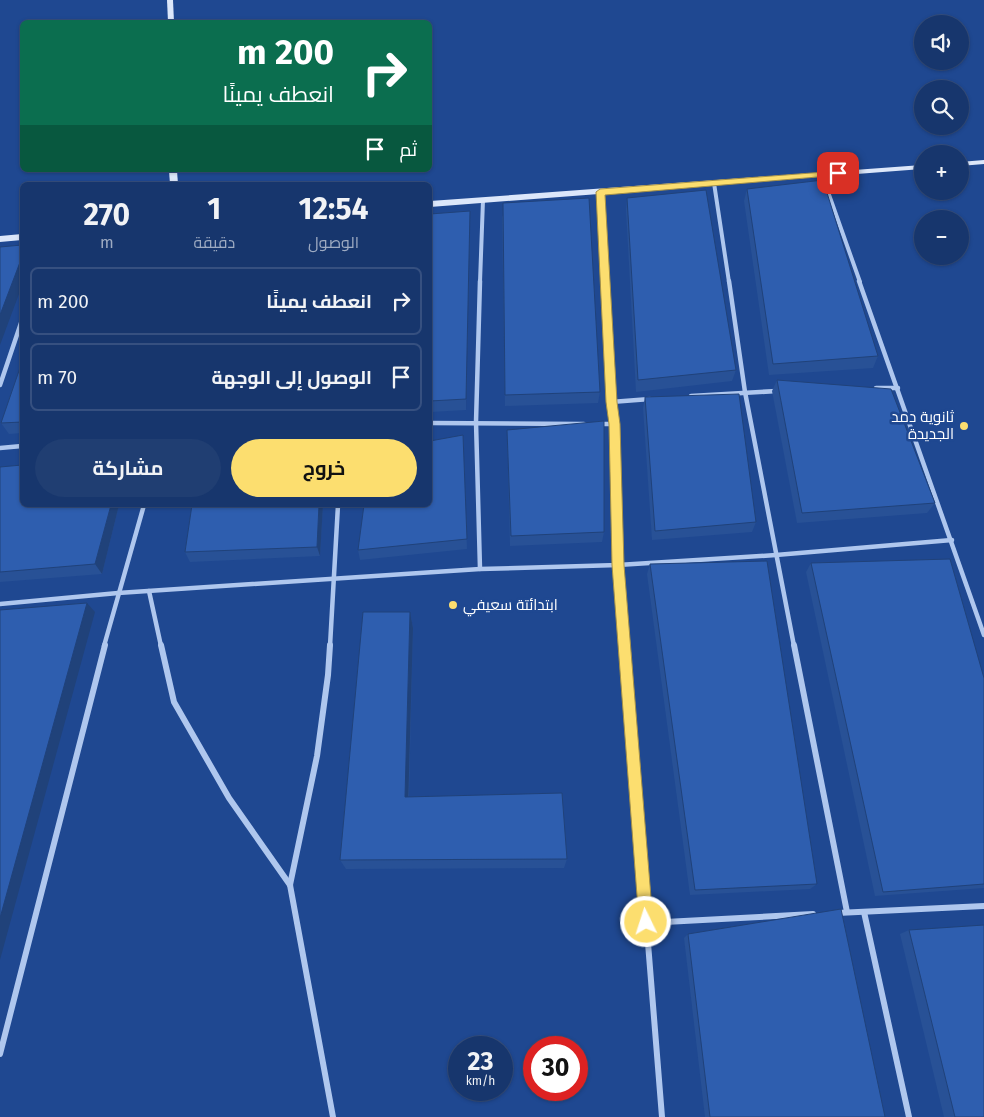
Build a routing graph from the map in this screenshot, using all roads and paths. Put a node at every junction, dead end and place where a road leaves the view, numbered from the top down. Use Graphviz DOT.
graph roads {
  1 [pos="170,0"];
  2 [pos="171,20"];
  3 [pos="984,162"];
  4 [pos="969,163"];
  5 [pos="914,168"];
  6 [pos="822,175"];
  7 [pos="714,183"];
  8 [pos="600,192"];
  9 [pos="483,200"];
  10 [pos="432,204"];
  11 [pos="20,237"];
  12 [pos="0,239"];
  13 [pos="20,326"];
  14 [pos="0,384"];
  15 [pos="869,388"];
  16 [pos="898,388"];
  17 [pos="782,391"];
  18 [pos="745,392"];
  19 [pos="688,396"];
  20 [pos="659,398"];
  21 [pos="612,402"];
  22 [pos="476,422"];
  23 [pos="432,423"];
  24 [pos="614,424"];
  25 [pos="20,446"];
  26 [pos="0,448"];
  27 [pos="143,507"];
  28 [pos="338,507"];
  29 [pos="952,540"];
  30 [pos="776,555"];
  31 [pos="618,565"];
  32 [pos="480,569"];
  33 [pos="332,579"];
  34 [pos="149,591"];
  35 [pos="118,593"];
  36 [pos="0,604"];
  37 [pos="984,635"];
  38 [pos="290,885"];
  39 [pos="984,906"];
  40 [pos="847,912"];
  41 [pos="864,912"];
  42 [pos="824,914"];
  43 [pos="833,914"];
  44 [pos="646,922"];
  45 [pos="0,1054"];
  46 [pos="333,1117"];
  47 [pos="662,1117"];
  48 [pos="909,1117"];
  1 -- 2 [label="main road"];
  3 -- 4 [label="main road"];
  5 -- 6 [label="main road"];
  6 -- 7 [label="main road"];
  6 -- 16 [label="street"];
  7 -- 8 [label="main road"];
  7 -- 18 [label="street"];
  8 -- 9 [label="main road"];
  8 -- 21 [label="street"];
  9 -- 10 [label="main road"];
  9 -- 22 [label="street"];
  11 -- 12 [label="main road"];
  13 -- 14 [label="street"];
  15 -- 16 [label="street"];
  16 -- 29 [label="street"];
  17 -- 18 [label="street"];
  18 -- 19 [label="street"];
  18 -- 30 [label="street"];
  20 -- 21 [label="street"];
  21 -- 24 [label="street"];
  22 -- 23 [label="street"];
  22 -- 24 [label="street"];
  22 -- 32 [label="street"];
  24 -- 31 [label="street"];
  25 -- 26 [label="street"];
  27 -- 35 [label="street"];
  28 -- 33 [label="street"];
  29 -- 30 [label="street"];
  29 -- 37 [label="street"];
  30 -- 31 [label="street"];
  30 -- 40 [label="street"];
  31 -- 32 [label="street"];
  31 -- 44 [label="street"];
  32 -- 33 [label="street"];
  33 -- 34 [label="street"];
  33 -- 38 [label="street"];
  34 -- 35 [label="street"];
  34 -- 38 [label="street"];
  35 -- 36 [label="street"];
  35 -- 45 [label="street"];
  38 -- 46 [label="street"];
  39 -- 41 [label="street"];
  40 -- 41 [label="street"];
  40 -- 43 [label="street"];
  41 -- 48 [label="street"];
  42 -- 44 [label="street"];
  44 -- 47 [label="street"];
}
